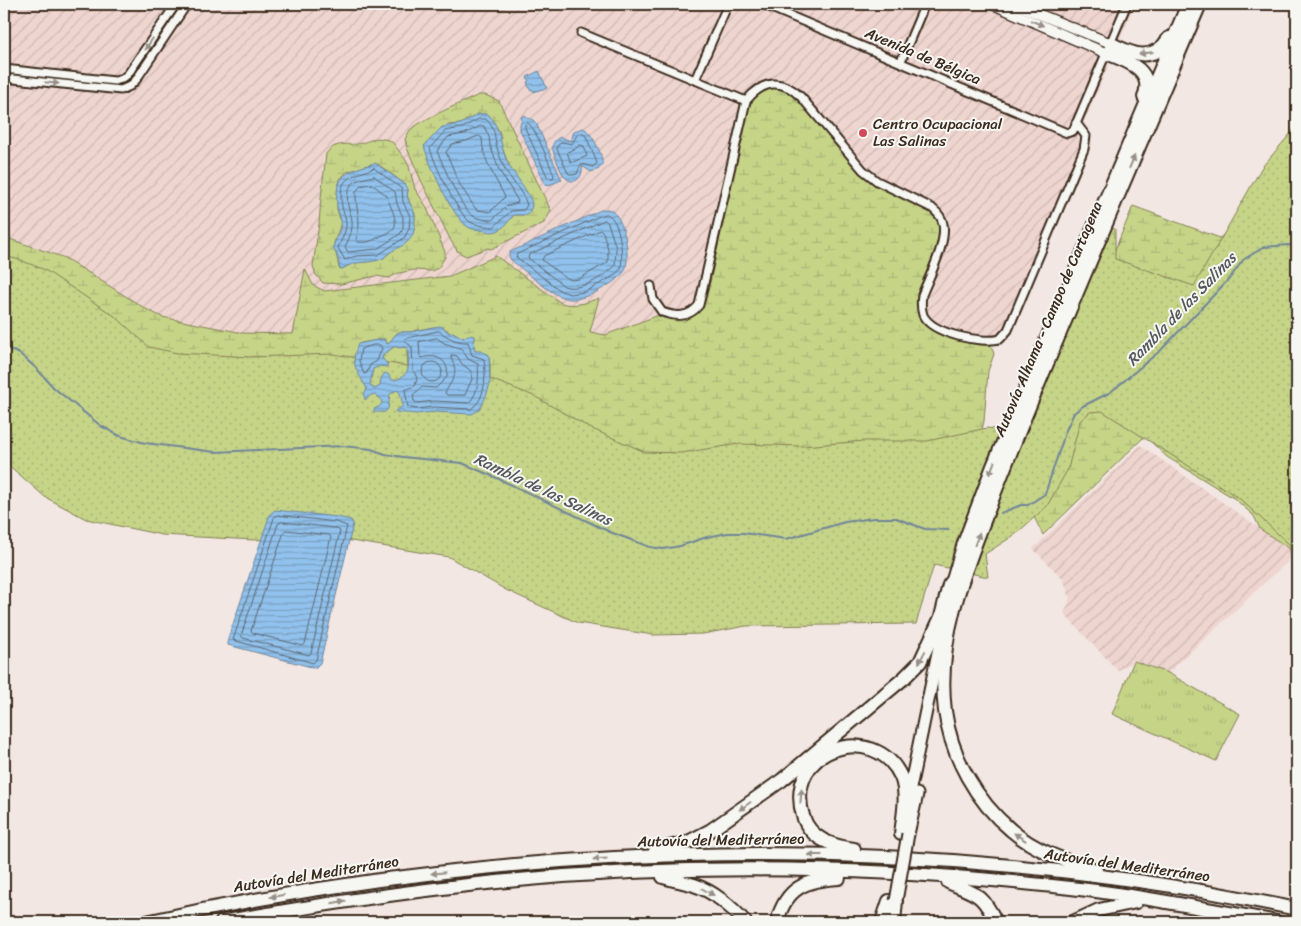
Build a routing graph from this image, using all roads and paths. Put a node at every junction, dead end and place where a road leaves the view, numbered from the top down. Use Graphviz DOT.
graph roads {
  1 [pos="176,4"];
  2 [pos="187,4"];
  3 [pos="728,4"];
  4 [pos="762,4"];
  5 [pos="925,4"];
  6 [pos="992,4"];
  7 [pos="1014,4"];
  8 [pos="1127,4"];
  9 [pos="1184,4"];
  10 [pos="1188,4"];
  11 [pos="1200,4"];
  12 [pos="581,33"];
  13 [pos="1108,48"];
  14 [pos="900,61"];
  15 [pos="4,69"];
  16 [pos="4,78"];
  17 [pos="695,80"];
  18 [pos="746,101"];
  19 [pos="1138,120"];
  20 [pos="1076,122"];
  21 [pos="651,286"];
  22 [pos="954,580"];
  23 [pos="945,653"];
  24 [pos="904,834"];
  25 [pos="628,857"];
  26 [pos="1096,870"];
  27 [pos="663,877"];
  28 [pos="852,877"];
  29 [pos="948,882"];
  30 [pos="447,888"];
  31 [pos="1250,898"];
  32 [pos="892,901"];
  33 [pos="1136,902"];
  34 [pos="1297,909"];
  35 [pos="1235,914"];
  36 [pos="146,922"];
  37 [pos="222,922"];
  38 [pos="745,922"];
  39 [pos="777,922"];
  40 [pos="882,922"];
  41 [pos="894,922"];
  42 [pos="996,922"];
  43 [pos="1073,922"];
  44 [pos="1277,922"];
  1 -- 15 [label="street, one-way"];
  16 -- 2 [label="street, one-way"];
  3 -- 17 [label="street"];
  4 -- 14 [label="street, Avenida de Bélgica"];
  5 -- 14 [label="street"];
  6 -- 13 [label="street, one-way"];
  7 -- 13 [label="street"];
  8 -- 13 [label="street"];
  9 -- 13 [label="highway, one-way"];
  10 -- 19 [label="highway, Autovía Alhama - Campo de Cartagena"];
  23 -- 11 [label="highway, Autovía Alhama - Campo de Cartagena, one-way"];
  12 -- 17 [label="street"];
  13 -- 19 [label="highway"];
  13 -- 20 [label="street"];
  14 -- 20 [label="street, Avenida de Bélgica"];
  17 -- 18 [label="street"];
  18 -- 20 [label="street"];
  18 -- 21 [label="street"];
  19 -- 22 [label="highway, Autovía Alhama - Campo de Cartagena, one-way"];
  22 -- 24 [label="highway"];
  22 -- 25 [label="highway, Autovía Alhama - Campo de Cartagena, one-way"];
  23 -- 24 [label="highway"];
  26 -- 23 [label="highway, Autovía Alhama - Campo de Cartagena, one-way"];
  26 -- 24 [label="highway, one-way"];
  24 -- 32 [label="highway"];
  31 -- 25 [label="highway, Autovía del Mediterráneo, one-way"];
  25 -- 36 [label="highway, Autovía del Mediterráneo, one-way"];
  26 -- 31 [label="highway"];
  27 -- 28 [label="highway"];
  27 -- 30 [label="highway"];
  27 -- 38 [label="highway, one-way"];
  28 -- 29 [label="highway"];
  28 -- 39 [label="highway"];
  29 -- 33 [label="highway"];
  29 -- 42 [label="highway"];
  30 -- 35 [label="highway, Autovía del Mediterráneo"];
  37 -- 30 [label="highway, Autovía del Mediterráneo, one-way"];
  31 -- 34 [label="highway, Autovía del Mediterráneo"];
  32 -- 40 [label="highway"];
  32 -- 41 [label="highway"];
  33 -- 35 [label="highway"];
  33 -- 43 [label="highway"];
  35 -- 44 [label="highway, Autovía del Mediterráneo"];
}
